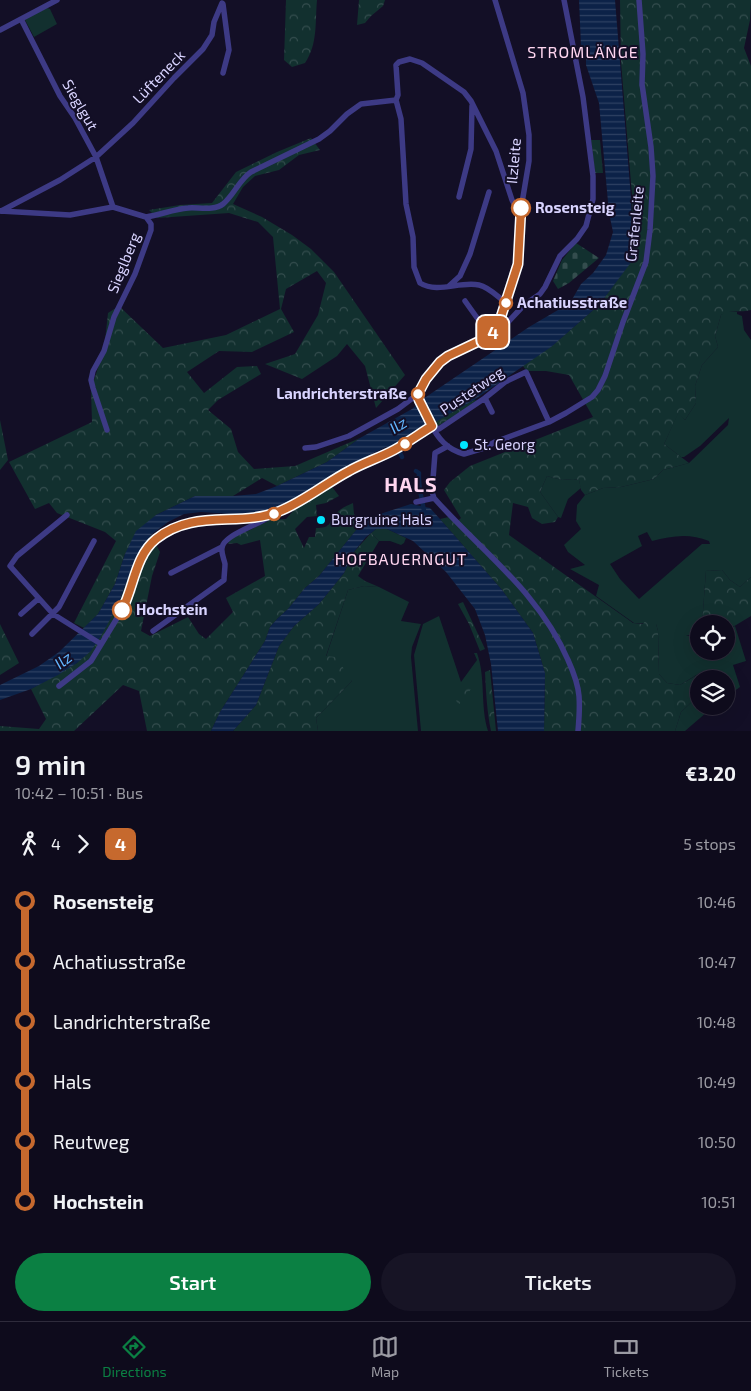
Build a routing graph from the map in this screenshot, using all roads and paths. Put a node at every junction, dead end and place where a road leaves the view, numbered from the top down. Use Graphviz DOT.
graph roads {
  1 [pos="57,0"];
  2 [pos="495,0"];
  3 [pos="564,0"];
  4 [pos="639,0"];
  5 [pos="223,1"];
  6 [pos="21,18"];
  7 [pos="0,30"];
  8 [pos="223,73"];
  9 [pos="396,100"];
  10 [pos="471,101"];
  11 [pos="96,157"];
  12 [pos="490,192"];
  13 [pos="459,197"];
  14 [pos="113,206"];
  15 [pos="0,211"];
  16 [pos="520,216"];
  17 [pos="146,217"];
  18 [pos="449,286"];
  19 [pos="465,301"];
  20 [pos="506,303"];
  21 [pos="498,326"];
  22 [pos="490,336"];
  23 [pos="418,397"];
  24 [pos="485,398"];
  25 [pos="492,412"];
  26 [pos="549,422"];
  27 [pos="432,426"];
  28 [pos="107,430"];
  29 [pos="448,446"];
  30 [pos="305,448"];
  31 [pos="434,498"];
  32 [pos="418,501"];
  33 [pos="274,514"];
  34 [pos="67,515"];
  35 [pos="94,541"];
  36 [pos="222,547"];
  37 [pos="172,573"];
  38 [pos="38,599"];
  39 [pos="21,614"];
  40 [pos="53,614"];
  41 [pos="153,631"];
  42 [pos="32,634"];
  43 [pos="100,643"];
  44 [pos="59,686"];
  45 [pos="578,731"];
  1 -- 6 [label="street"];
  2 -- 16 [label="street, Ilzleite"];
  3 -- 21 [label="street"];
  4 -- 26 [label="street, Grafenleite"];
  5 -- 8 [label="street, Lüfteneck"];
  5 -- 11 [label="street, Lüfteneck"];
  6 -- 7 [label="street"];
  6 -- 11 [label="street, Sieglgut"];
  9 -- 10 [label="street"];
  9 -- 17 [label="street"];
  9 -- 18 [label="street"];
  10 -- 13 [label="street"];
  10 -- 16 [label="street"];
  11 -- 14 [label="street, Sieglgut"];
  11 -- 15 [label="street, Lüfteneck"];
  12 -- 18 [label="street"];
  14 -- 15 [label="street"];
  14 -- 17 [label="street, Sieglberg"];
  16 -- 20 [label="street, Ilzleite"];
  17 -- 28 [label="street, Sieglberg"];
  18 -- 20 [label="street"];
  19 -- 22 [label="street"];
  20 -- 21 [label="street, Ilzleite"];
  21 -- 22 [label="street"];
  22 -- 23 [label="street"];
  23 -- 27 [label="street"];
  23 -- 30 [label="street"];
  24 -- 25 [label="street"];
  24 -- 26 [label="street, Pustetweg"];
  24 -- 27 [label="street, Pustetweg"];
  26 -- 29 [label="street, Grafenleite"];
  27 -- 29 [label="street"];
  27 -- 33 [label="street"];
  29 -- 31 [label="street"];
  31 -- 32 [label="street"];
  31 -- 45 [label="street"];
  33 -- 36 [label="street"];
  33 -- 43 [label="street"];
  34 -- 38 [label="street"];
  35 -- 40 [label="street"];
  36 -- 37 [label="street"];
  36 -- 41 [label="street"];
  38 -- 39 [label="street"];
  38 -- 40 [label="street"];
  40 -- 42 [label="street"];
  40 -- 43 [label="street"];
  43 -- 44 [label="street"];
}
